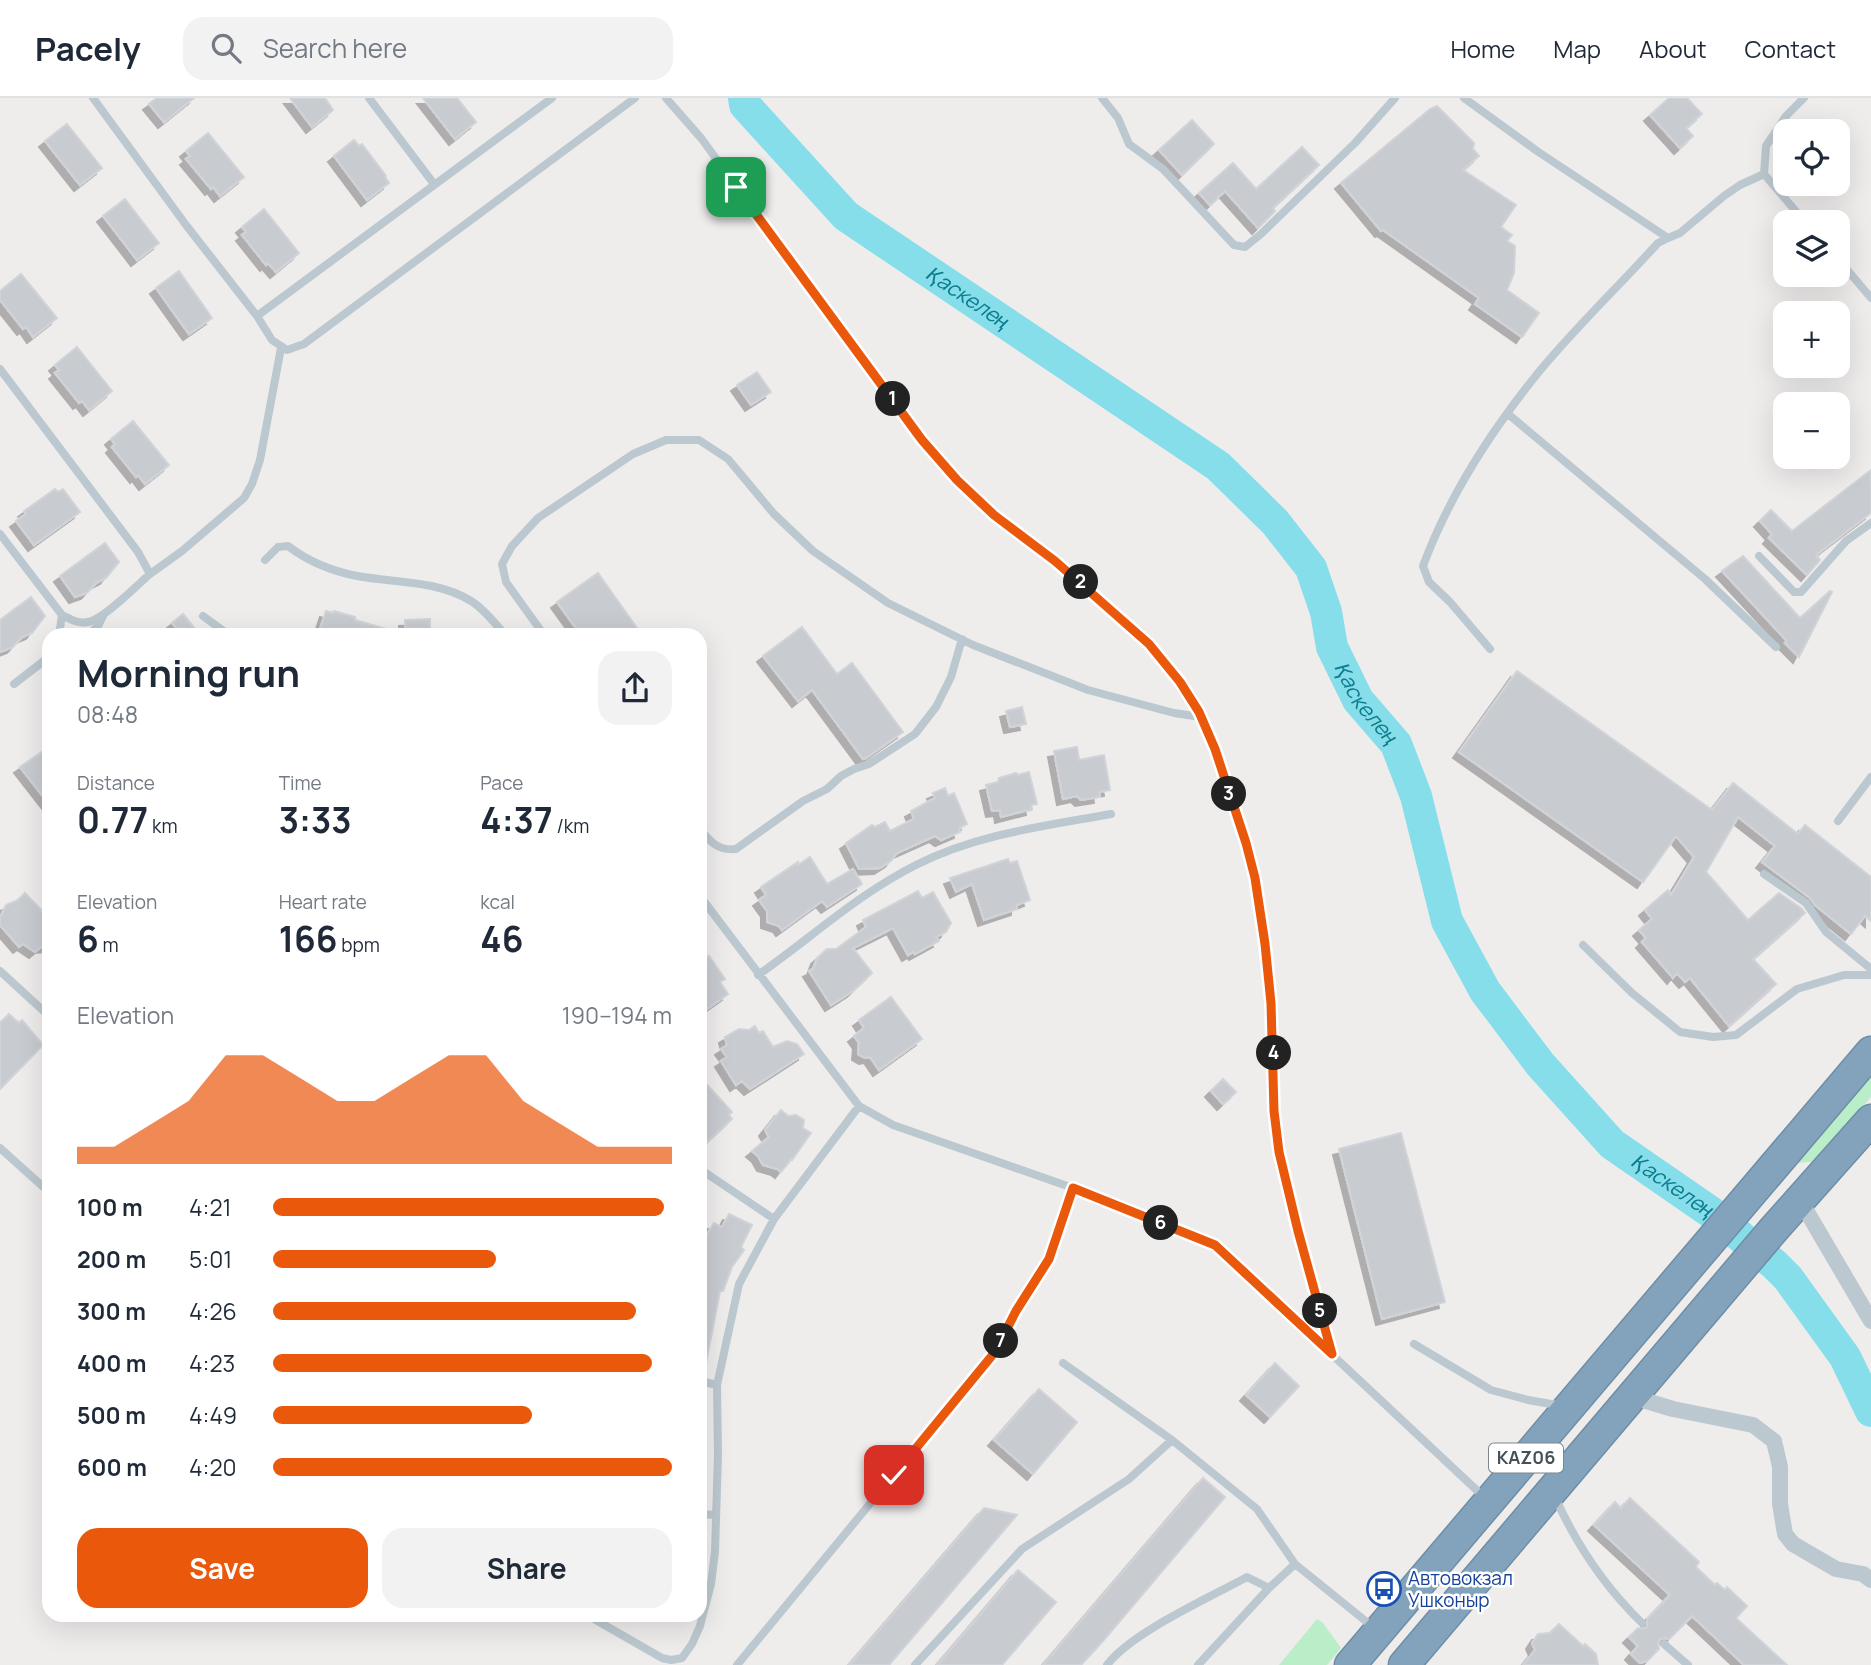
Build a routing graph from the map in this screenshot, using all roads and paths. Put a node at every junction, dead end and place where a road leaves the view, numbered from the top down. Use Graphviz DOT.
graph roads {
  1 [pos="93,98"];
  2 [pos="369,98"];
  3 [pos="552,98"];
  4 [pos="635,98"];
  5 [pos="1102,98"];
  6 [pos="1395,98"];
  7 [pos="1464,98"];
  8 [pos="1804,98"];
  9 [pos="666,99"];
  10 [pos="1764,174"];
  11 [pos="434,184"];
  12 [pos="1795,210"];
  13 [pos="1668,238"];
  14 [pos="1850,273"];
  15 [pos="1871,298"];
  16 [pos="257,316"];
  17 [pos="281,348"];
  18 [pos="0,369"];
  19 [pos="1508,414"];
  20 [pos="1871,523"];
  21 [pos="0,534"];
  22 [pos="1759,556"];
  23 [pos="265,560"];
  24 [pos="150,574"];
  25 [pos="104,614"];
  26 [pos="62,615"];
  27 [pos="203,616"];
  28 [pos="60,628"];
  29 [pos="95,628"];
  30 [pos="219,628"];
  31 [pos="498,628"];
  32 [pos="539,628"];
  33 [pos="962,639"];
  34 [pos="1776,647"];
  35 [pos="1490,649"];
  36 [pos="42,662"];
  37 [pos="14,684"];
  38 [pos="1200,717"];
  39 [pos="1871,777"];
  40 [pos="1111,814"];
  41 [pos="1838,821"];
  42 [pos="707,837"];
  43 [pos="1764,874"];
  44 [pos="707,906"];
  45 [pos="1583,945"];
  46 [pos="1871,969"];
  47 [pos="0,971"];
  48 [pos="758,975"];
  49 [pos="1871,975"];
  50 [pos="42,1010"];
  51 [pos="1871,1052"];
  52 [pos="859,1106"];
  53 [pos="1871,1120"];
  54 [pos="0,1148"];
  55 [pos="707,1174"];
  56 [pos="42,1186"];
  57 [pos="1073,1188"];
  58 [pos="1800,1200"];
  59 [pos="774,1219"];
  60 [pos="1871,1321"];
  61 [pos="1414,1344"];
  62 [pos="1332,1354"];
  63 [pos="1063,1363"];
  64 [pos="707,1383"];
  65 [pos="717,1385"];
  66 [pos="1633,1397"];
  67 [pos="1570,1406"];
  68 [pos="1172,1440"];
  69 [pos="1521,1464"];
  70 [pos="1552,1489"];
  71 [pos="1489,1501"];
  72 [pos="707,1514"];
  73 [pos="716,1515"];
  74 [pos="1295,1564"];
  75 [pos="1871,1580"];
  76 [pos="1269,1588"];
  77 [pos="707,1600"];
  78 [pos="599,1622"];
  79 [pos="700,1622"];
  80 [pos="1642,1623"];
  81 [pos="1378,1632"];
  82 [pos="1664,1644"];
  83 [pos="1411,1661"];
  84 [pos="1686,1664"];
  85 [pos="737,1665"];
  86 [pos="915,1665"];
  87 [pos="1107,1665"];
  88 [pos="1198,1665"];
  89 [pos="1350,1665"];
  1 -- 16 [label="lane"];
  2 -- 11 [label="lane"];
  3 -- 11 [label="lane"];
  4 -- 17 [label="lane"];
  5 -- 6 [label="lane"];
  7 -- 13 [label="lane"];
  8 -- 10 [label="lane"];
  9 -- 38 [label="lane"];
  10 -- 12 [label="lane"];
  10 -- 13 [label="lane"];
  11 -- 16 [label="lane"];
  13 -- 19 [label="lane"];
  14 -- 15 [label="lane"];
  16 -- 17 [label="lane"];
  17 -- 24 [label="lane"];
  18 -- 24 [label="lane"];
  19 -- 34 [label="lane"];
  19 -- 35 [label="lane"];
  20 -- 22 [label="lane"];
  21 -- 26 [label="lane"];
  23 -- 31 [label="lane"];
  24 -- 25 [label="lane"];
  25 -- 26 [label="lane"];
  25 -- 29 [label="lane"];
  26 -- 28 [label="lane"];
  27 -- 30 [label="lane"];
  32 -- 33 [label="lane"];
  33 -- 38 [label="lane"];
  33 -- 42 [label="lane"];
  36 -- 37 [label="lane"];
  38 -- 62 [label="lane"];
  39 -- 41 [label="lane"];
  40 -- 48 [label="lane"];
  43 -- 46 [label="lane"];
  44 -- 48 [label="lane"];
  45 -- 49 [label="lane"];
  47 -- 50 [label="lane"];
  48 -- 52 [label="lane"];
  51 -- 67 [label="highway, KАZ06"];
  52 -- 57 [label="lane"];
  52 -- 59 [label="lane"];
  53 -- 58 [label="highway, KАZ06"];
  54 -- 56 [label="lane"];
  55 -- 59 [label="lane"];
  57 -- 62 [label="lane"];
  57 -- 85 [label="lane"];
  58 -- 60 [label="street"];
  58 -- 66 [label="highway, KАZ06"];
  59 -- 65 [label="lane"];
  61 -- 67 [label="lane"];
  62 -- 71 [label="lane"];
  63 -- 68 [label="lane"];
  64 -- 65 [label="lane"];
  65 -- 73 [label="lane"];
  66 -- 70 [label="highway, KАZ06"];
  66 -- 75 [label="street"];
  67 -- 69 [label="highway, KАZ06"];
  68 -- 74 [label="lane"];
  68 -- 86 [label="lane"];
  69 -- 70 [label="highway"];
  69 -- 71 [label="highway, KАZ06"];
  70 -- 80 [label="lane"];
  70 -- 83 [label="highway, KАZ06"];
  71 -- 81 [label="highway, KАZ06"];
  72 -- 73 [label="lane"];
  73 -- 77 [label="lane"];
  74 -- 76 [label="lane"];
  74 -- 81 [label="lane"];
  76 -- 87 [label="lane"];
  76 -- 88 [label="lane"];
  78 -- 79 [label="lane"];
  81 -- 89 [label="highway, KАZ06"];
  82 -- 84 [label="lane"];
}
